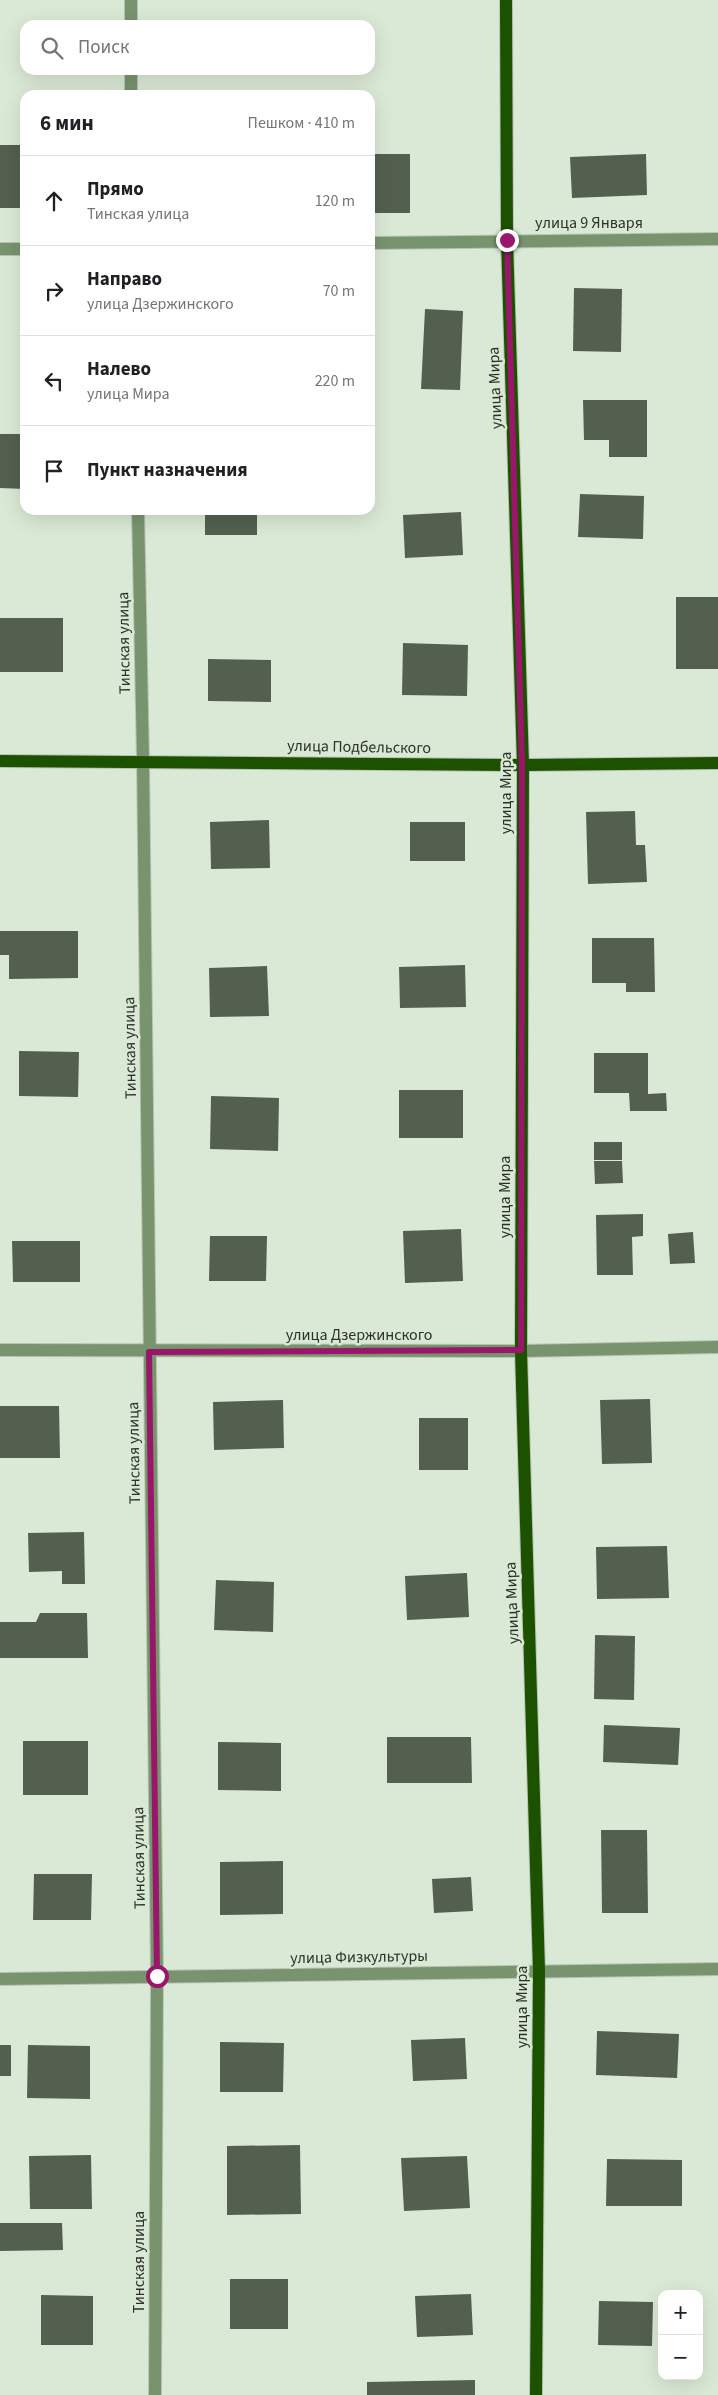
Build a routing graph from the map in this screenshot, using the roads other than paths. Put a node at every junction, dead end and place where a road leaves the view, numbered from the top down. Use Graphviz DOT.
graph roads {
  1 [pos="131,0"];
  2 [pos="506,0"];
  3 [pos="131,20"];
  4 [pos="131,75"];
  5 [pos="131,90"];
  6 [pos="718,239"];
  7 [pos="507,240"];
  8 [pos="375,243"];
  9 [pos="0,249"];
  10 [pos="20,249"];
  11 [pos="138,515"];
  12 [pos="0,760"];
  13 [pos="143,760"];
  14 [pos="718,763"];
  15 [pos="522,765"];
  16 [pos="718,1347"];
  17 [pos="0,1350"];
  18 [pos="521,1350"];
  19 [pos="149,1352"];
  20 [pos="539,1970"];
  21 [pos="718,1970"];
  22 [pos="157,1976"];
  23 [pos="0,1979"];
  24 [pos="155,2395"];
  25 [pos="536,2395"];
  1 -- 3 [label="street"];
  2 -- 7 [label="main road, улица Мира"];
  4 -- 5 [label="street"];
  6 -- 7 [label="street, улица 9 Января"];
  7 -- 8 [label="street, улица 9 Января"];
  7 -- 15 [label="main road, улица Мира"];
  9 -- 10 [label="street"];
  11 -- 13 [label="street, Тинская улица"];
  12 -- 13 [label="main road, улица Подбельского"];
  13 -- 15 [label="main road, улица Подбельского"];
  13 -- 19 [label="street, Тинская улица"];
  14 -- 15 [label="main road, улица Подбельского"];
  15 -- 18 [label="main road, улица Мира"];
  16 -- 18 [label="street, улица Дзержинского"];
  17 -- 19 [label="street, улица Дзержинского"];
  18 -- 19 [label="street, улица Дзержинского"];
  18 -- 20 [label="main road, улица Мира"];
  19 -- 22 [label="street, Тинская улица"];
  20 -- 21 [label="street, улица Физкультуры"];
  20 -- 22 [label="street, улица Физкультуры"];
  20 -- 25 [label="main road, улица Мира"];
  22 -- 23 [label="street, улица Физкультуры"];
  22 -- 24 [label="street, Тинская улица"];
}
